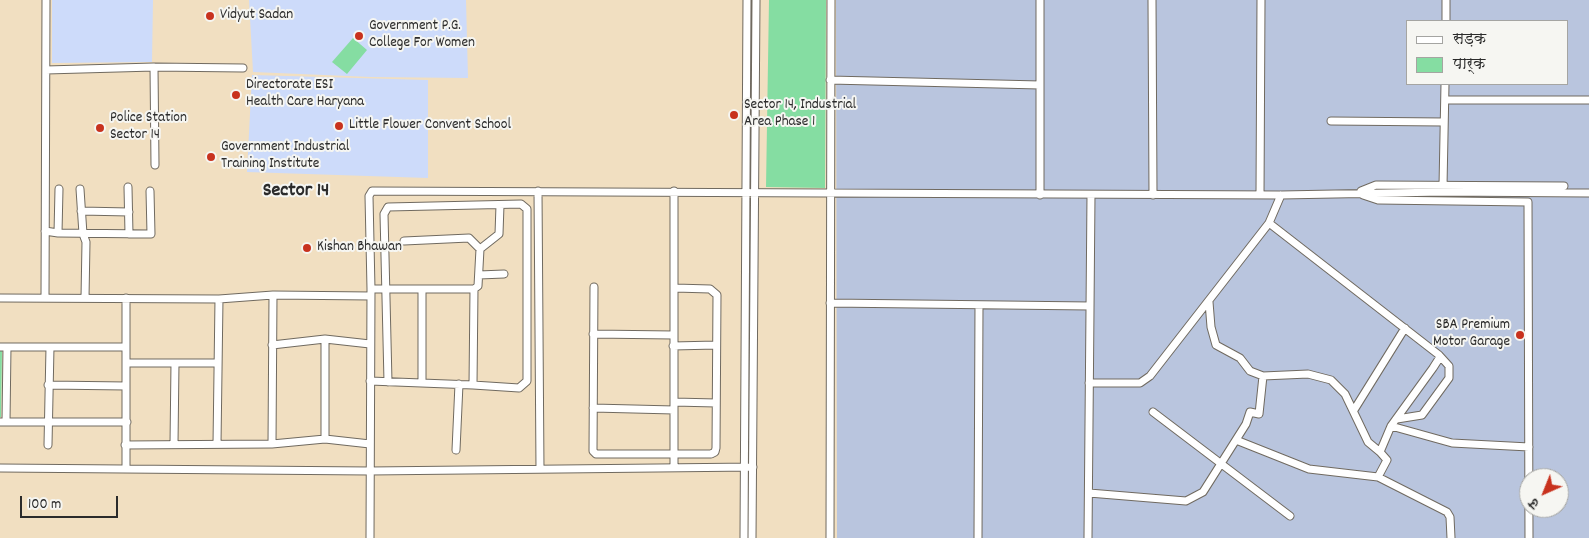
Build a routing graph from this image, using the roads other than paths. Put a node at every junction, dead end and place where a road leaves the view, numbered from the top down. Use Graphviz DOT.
graph roads {
  1 [pos="46,0"];
  2 [pos="747,0"];
  3 [pos="756,0"];
  4 [pos="831,0"];
  5 [pos="1040,0"];
  6 [pos="1152,0"];
  7 [pos="1261,0"];
  8 [pos="1446,0"];
  9 [pos="1446,20"];
  10 [pos="154,67"];
  11 [pos="243,68"];
  12 [pos="46,70"];
  13 [pos="830,80"];
  14 [pos="1040,85"];
  15 [pos="1445,85"];
  16 [pos="1444,100"];
  17 [pos="1589,100"];
  18 [pos="1331,121"];
  19 [pos="1444,122"];
  20 [pos="155,164"];
  21 [pos="1443,186"];
  22 [pos="1564,186"];
  23 [pos="128,187"];
  24 [pos="59,189"];
  25 [pos="80,189"];
  26 [pos="150,191"];
  27 [pos="538,191"];
  28 [pos="674,191"];
  29 [pos="745,192"];
  30 [pos="754,192"];
  31 [pos="830,192"];
  32 [pos="1356,193"];
  33 [pos="1589,193"];
  34 [pos="1040,194"];
  35 [pos="1090,195"];
  36 [pos="1153,195"];
  37 [pos="1260,195"];
  38 [pos="1281,195"];
  39 [pos="500,205"];
  40 [pos="82,211"];
  41 [pos="129,212"];
  42 [pos="1269,223"];
  43 [pos="45,232"];
  44 [pos="58,233"];
  45 [pos="82,234"];
  46 [pos="129,234"];
  47 [pos="404,241"];
  48 [pos="480,249"];
  49 [pos="504,274"];
  50 [pos="478,275"];
  51 [pos="594,287"];
  52 [pos="675,288"];
  53 [pos="387,289"];
  54 [pos="422,289"];
  55 [pos="474,289"];
  56 [pos="371,292"];
  57 [pos="273,295"];
  58 [pos="0,298"];
  59 [pos="45,298"];
  60 [pos="85,298"];
  61 [pos="126,298"];
  62 [pos="218,299"];
  63 [pos="1208,302"];
  64 [pos="830,303"];
  65 [pos="979,305"];
  66 [pos="1090,306"];
  67 [pos="1405,328"];
  68 [pos="593,334"];
  69 [pos="673,335"];
  70 [pos="325,339"];
  71 [pos="370,344"];
  72 [pos="272,345"];
  73 [pos="716,345"];
  74 [pos="673,346"];
  75 [pos="3,347"];
  76 [pos="50,347"];
  77 [pos="126,347"];
  78 [pos="1439,355"];
  79 [pos="126,363"];
  80 [pos="175,363"];
  81 [pos="218,363"];
  82 [pos="1263,376"];
  83 [pos="370,381"];
  84 [pos="388,382"];
  85 [pos="422,383"];
  86 [pos="1089,383"];
  87 [pos="459,384"];
  88 [pos="48,385"];
  89 [pos="473,385"];
  90 [pos="126,386"];
  91 [pos="716,403"];
  92 [pos="674,406"];
  93 [pos="593,408"];
  94 [pos="1354,410"];
  95 [pos="1153,412"];
  96 [pos="1397,419"];
  97 [pos="50,421"];
  98 [pos="3,422"];
  99 [pos="127,422"];
  100 [pos="1391,426"];
  101 [pos="325,439"];
  102 [pos="1236,440"];
  103 [pos="174,444"];
  104 [pos="217,444"];
  105 [pos="272,444"];
  106 [pos="370,444"];
  107 [pos="48,445"];
  108 [pos="126,445"];
  109 [pos="1529,447"];
  110 [pos="456,450"];
  111 [pos="1380,452"];
  112 [pos="674,454"];
  113 [pos="1220,463"];
  114 [pos="0,468"];
  115 [pos="674,468"];
  116 [pos="744,468"];
  117 [pos="753,468"];
  118 [pos="126,469"];
  119 [pos="540,469"];
  120 [pos="370,471"];
  121 [pos="1378,477"];
  122 [pos="1089,493"];
  123 [pos="1290,516"];
  124 [pos="370,538"];
  125 [pos="744,538"];
  126 [pos="752,538"];
  127 [pos="830,538"];
  128 [pos="978,538"];
  129 [pos="1088,538"];
  130 [pos="1451,538"];
  131 [pos="1529,538"];
  1 -- 12 [label="street"];
  2 -- 29 [label="street"];
  3 -- 30 [label="street"];
  4 -- 13 [label="street"];
  5 -- 14 [label="street"];
  6 -- 36 [label="street"];
  7 -- 37 [label="street"];
  8 -- 9 [label="street"];
  10 -- 11 [label="street"];
  10 -- 12 [label="street"];
  10 -- 20 [label="street"];
  12 -- 43 [label="street"];
  13 -- 14 [label="street"];
  13 -- 31 [label="street"];
  14 -- 34 [label="street"];
  15 -- 16 [label="street"];
  16 -- 17 [label="street"];
  16 -- 19 [label="street"];
  18 -- 19 [label="street"];
  19 -- 21 [label="street"];
  21 -- 22 [label="street"];
  21 -- 32 [label="street"];
  23 -- 41 [label="street"];
  24 -- 44 [label="street"];
  25 -- 40 [label="street"];
  26 -- 46 [label="street"];
  27 -- 28 [label="street"];
  27 -- 56 [label="street"];
  27 -- 119 [label="street"];
  28 -- 29 [label="street"];
  28 -- 52 [label="street"];
  29 -- 30 [label="street"];
  29 -- 116 [label="street"];
  30 -- 31 [label="street"];
  30 -- 117 [label="street"];
  31 -- 34 [label="street"];
  31 -- 64 [label="street"];
  32 -- 33 [label="street"];
  32 -- 38 [label="street"];
  32 -- 109 [label="street"];
  34 -- 35 [label="street"];
  35 -- 36 [label="street"];
  35 -- 66 [label="street"];
  36 -- 37 [label="street"];
  37 -- 38 [label="street"];
  38 -- 42 [label="street"];
  39 -- 48 [label="street"];
  39 -- 53 [label="street"];
  39 -- 89 [label="street"];
  40 -- 41 [label="street"];
  40 -- 45 [label="street"];
  41 -- 46 [label="street"];
  42 -- 63 [label="street"];
  42 -- 67 [label="street"];
  43 -- 44 [label="street"];
  43 -- 59 [label="street"];
  44 -- 45 [label="street"];
  45 -- 46 [label="street"];
  45 -- 60 [label="street"];
  47 -- 48 [label="street"];
  48 -- 50 [label="street"];
  49 -- 50 [label="street"];
  50 -- 55 [label="street"];
  51 -- 68 [label="street"];
  52 -- 69 [label="street"];
  52 -- 73 [label="street"];
  53 -- 54 [label="street"];
  53 -- 56 [label="street"];
  53 -- 84 [label="street"];
  54 -- 55 [label="street"];
  54 -- 85 [label="street"];
  55 -- 89 [label="street"];
  56 -- 57 [label="street"];
  56 -- 71 [label="street"];
  57 -- 62 [label="street"];
  57 -- 72 [label="street"];
  58 -- 59 [label="street"];
  59 -- 60 [label="street"];
  60 -- 61 [label="street"];
  61 -- 62 [label="street"];
  61 -- 77 [label="street"];
  62 -- 81 [label="street"];
  63 -- 82 [label="street"];
  63 -- 86 [label="street"];
  64 -- 65 [label="street"];
  64 -- 127 [label="street"];
  65 -- 66 [label="street"];
  65 -- 128 [label="street"];
  66 -- 86 [label="street"];
  67 -- 78 [label="street"];
  67 -- 94 [label="street"];
  68 -- 69 [label="street"];
  68 -- 93 [label="street"];
  69 -- 74 [label="street"];
  70 -- 71 [label="street"];
  70 -- 72 [label="street"];
  70 -- 101 [label="street"];
  71 -- 83 [label="street"];
  72 -- 105 [label="street"];
  73 -- 74 [label="street"];
  73 -- 91 [label="street"];
  74 -- 92 [label="street"];
  75 -- 76 [label="street"];
  75 -- 98 [label="street"];
  76 -- 77 [label="street"];
  76 -- 88 [label="street"];
  77 -- 79 [label="street"];
  78 -- 96 [label="street"];
  78 -- 96 [label="street"];
  79 -- 80 [label="street"];
  79 -- 90 [label="street"];
  80 -- 81 [label="street"];
  80 -- 103 [label="street"];
  81 -- 104 [label="street"];
  82 -- 94 [label="street"];
  82 -- 102 [label="street"];
  83 -- 84 [label="street"];
  83 -- 106 [label="street"];
  84 -- 85 [label="street"];
  85 -- 87 [label="street"];
  86 -- 122 [label="street"];
  87 -- 89 [label="street"];
  87 -- 110 [label="street"];
  88 -- 90 [label="street"];
  88 -- 97 [label="street"];
  90 -- 99 [label="street"];
  91 -- 92 [label="street"];
  91 -- 112 [label="street"];
  92 -- 93 [label="street"];
  92 -- 112 [label="street"];
  93 -- 112 [label="street"];
  94 -- 111 [label="street"];
  95 -- 113 [label="street"];
  96 -- 100 [label="street"];
  97 -- 98 [label="street"];
  97 -- 99 [label="street"];
  97 -- 107 [label="street"];
  99 -- 108 [label="street"];
  100 -- 109 [label="street"];
  100 -- 111 [label="street"];
  101 -- 105 [label="street"];
  101 -- 106 [label="street"];
  102 -- 113 [label="street"];
  102 -- 121 [label="street"];
  103 -- 104 [label="street"];
  103 -- 108 [label="street"];
  104 -- 105 [label="street"];
  106 -- 120 [label="street"];
  108 -- 118 [label="street"];
  109 -- 131 [label="street"];
  111 -- 121 [label="street"];
  112 -- 115 [label="street"];
  113 -- 122 [label="street"];
  113 -- 123 [label="street"];
  114 -- 118 [label="street"];
  115 -- 116 [label="street"];
  115 -- 119 [label="street"];
  116 -- 117 [label="street"];
  116 -- 125 [label="street"];
  117 -- 126 [label="street"];
  118 -- 120 [label="street"];
  119 -- 120 [label="street"];
  120 -- 124 [label="street"];
  121 -- 130 [label="street"];
  122 -- 129 [label="street"];
}
